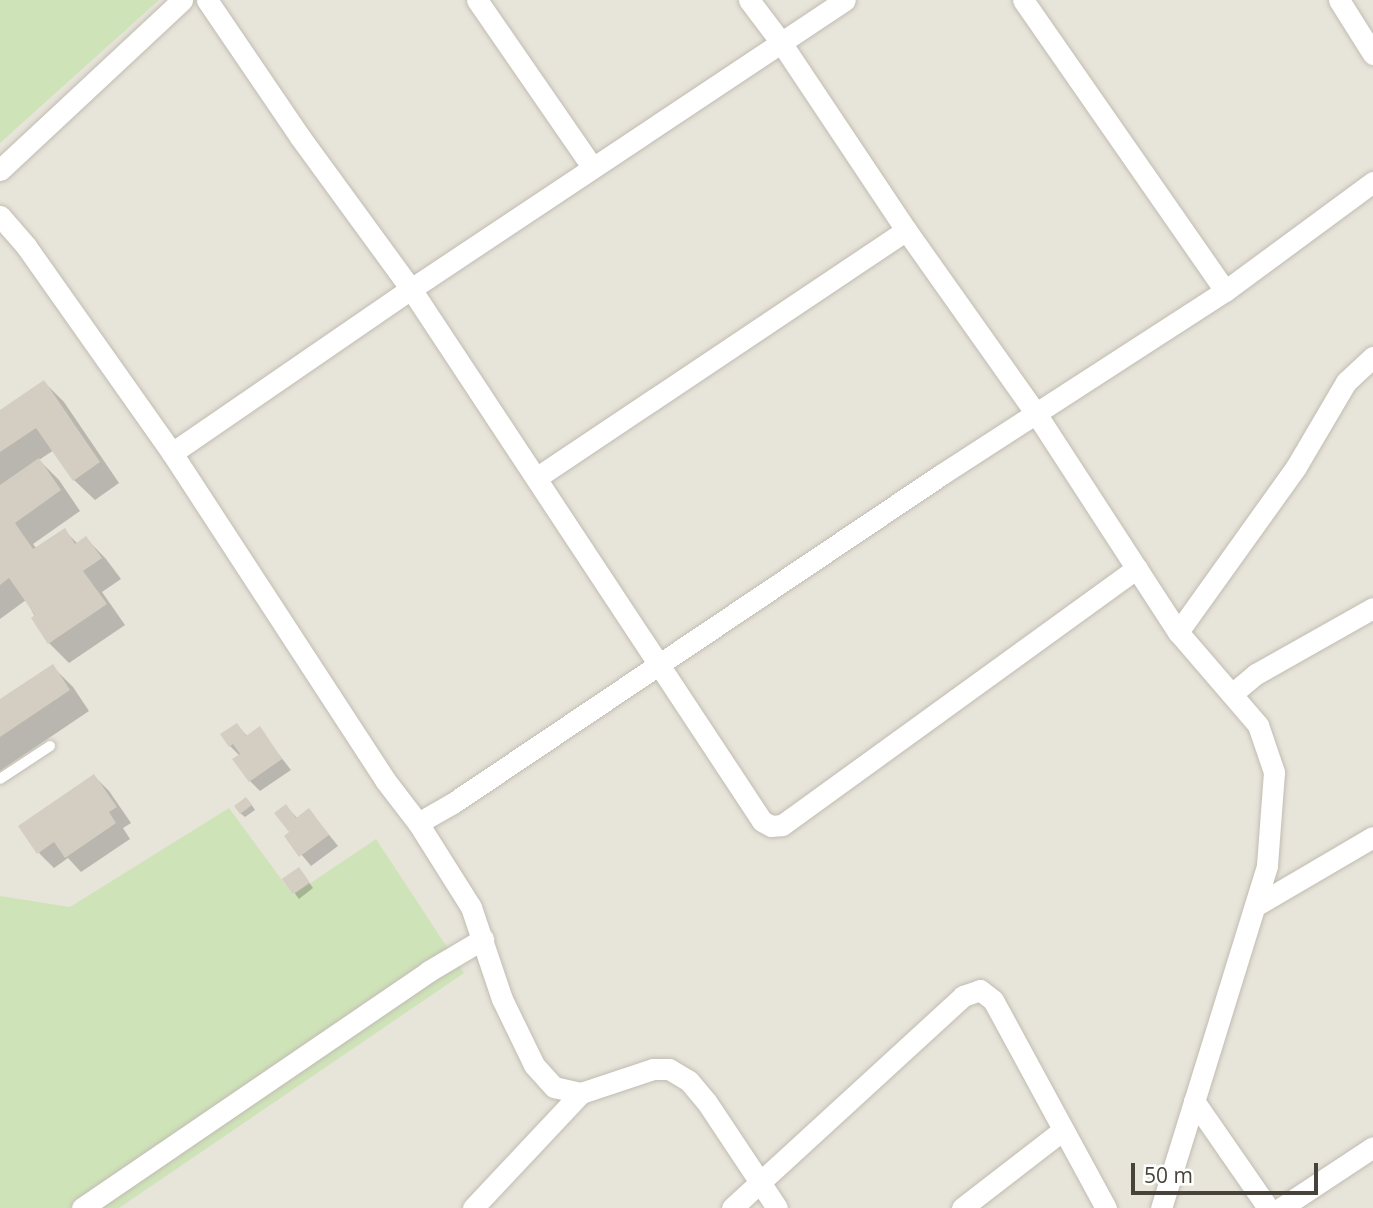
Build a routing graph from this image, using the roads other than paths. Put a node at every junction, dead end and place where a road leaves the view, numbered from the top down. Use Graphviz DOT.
graph roads {
  1 [pos="182,0"];
  2 [pos="207,0"];
  3 [pos="477,0"];
  4 [pos="749,0"];
  5 [pos="845,0"];
  6 [pos="1023,0"];
  7 [pos="1339,0"];
  8 [pos="780,41"];
  9 [pos="1373,54"];
  10 [pos="592,167"];
  11 [pos="0,170"];
  12 [pos="1373,182"];
  13 [pos="0,216"];
  14 [pos="906,230"];
  15 [pos="411,289"];
  16 [pos="1225,291"];
  17 [pos="1373,357"];
  18 [pos="1037,415"];
  19 [pos="172,453"];
  20 [pos="536,478"];
  21 [pos="1137,568"];
  22 [pos="1373,608"];
  23 [pos="1178,632"];
  24 [pos="658,664"];
  25 [pos="1232,694"];
  26 [pos="50,746"];
  27 [pos="0,779"];
  28 [pos="418,822"];
  29 [pos="1373,837"];
  30 [pos="1257,905"];
  31 [pos="483,939"];
  32 [pos="581,1093"];
  33 [pos="1194,1101"];
  34 [pos="1063,1130"];
  35 [pos="1373,1147"];
  36 [pos="759,1181"];
  37 [pos="82,1208"];
  38 [pos="473,1208"];
  39 [pos="732,1208"];
  40 [pos="777,1208"];
  41 [pos="962,1208"];
  42 [pos="1107,1208"];
  43 [pos="1161,1208"];
  44 [pos="1268,1208"];
  45 [pos="1281,1208"];
  1 -- 11 [label="street"];
  2 -- 15 [label="street"];
  3 -- 10 [label="street"];
  4 -- 8 [label="street"];
  5 -- 8 [label="street"];
  6 -- 16 [label="street"];
  7 -- 9 [label="street"];
  8 -- 10 [label="street"];
  8 -- 14 [label="street"];
  10 -- 15 [label="street"];
  12 -- 16 [label="street"];
  13 -- 19 [label="street"];
  14 -- 18 [label="street"];
  14 -- 20 [label="street"];
  15 -- 19 [label="street"];
  15 -- 20 [label="street"];
  16 -- 18 [label="street"];
  17 -- 23 [label="street"];
  18 -- 21 [label="street"];
  18 -- 24 [label="street"];
  19 -- 28 [label="street"];
  20 -- 24 [label="street"];
  21 -- 23 [label="street"];
  21 -- 24 [label="street"];
  22 -- 25 [label="street"];
  23 -- 25 [label="street"];
  24 -- 28 [label="street"];
  25 -- 30 [label="street"];
  26 -- 27 [label="lane"];
  28 -- 31 [label="street"];
  29 -- 30 [label="street"];
  30 -- 33 [label="street"];
  31 -- 32 [label="street"];
  31 -- 37 [label="street"];
  32 -- 36 [label="street"];
  32 -- 38 [label="street"];
  33 -- 43 [label="street"];
  33 -- 44 [label="street"];
  34 -- 36 [label="street"];
  34 -- 41 [label="street"];
  34 -- 42 [label="street"];
  35 -- 45 [label="street"];
  36 -- 39 [label="street"];
  36 -- 40 [label="street"];
}
